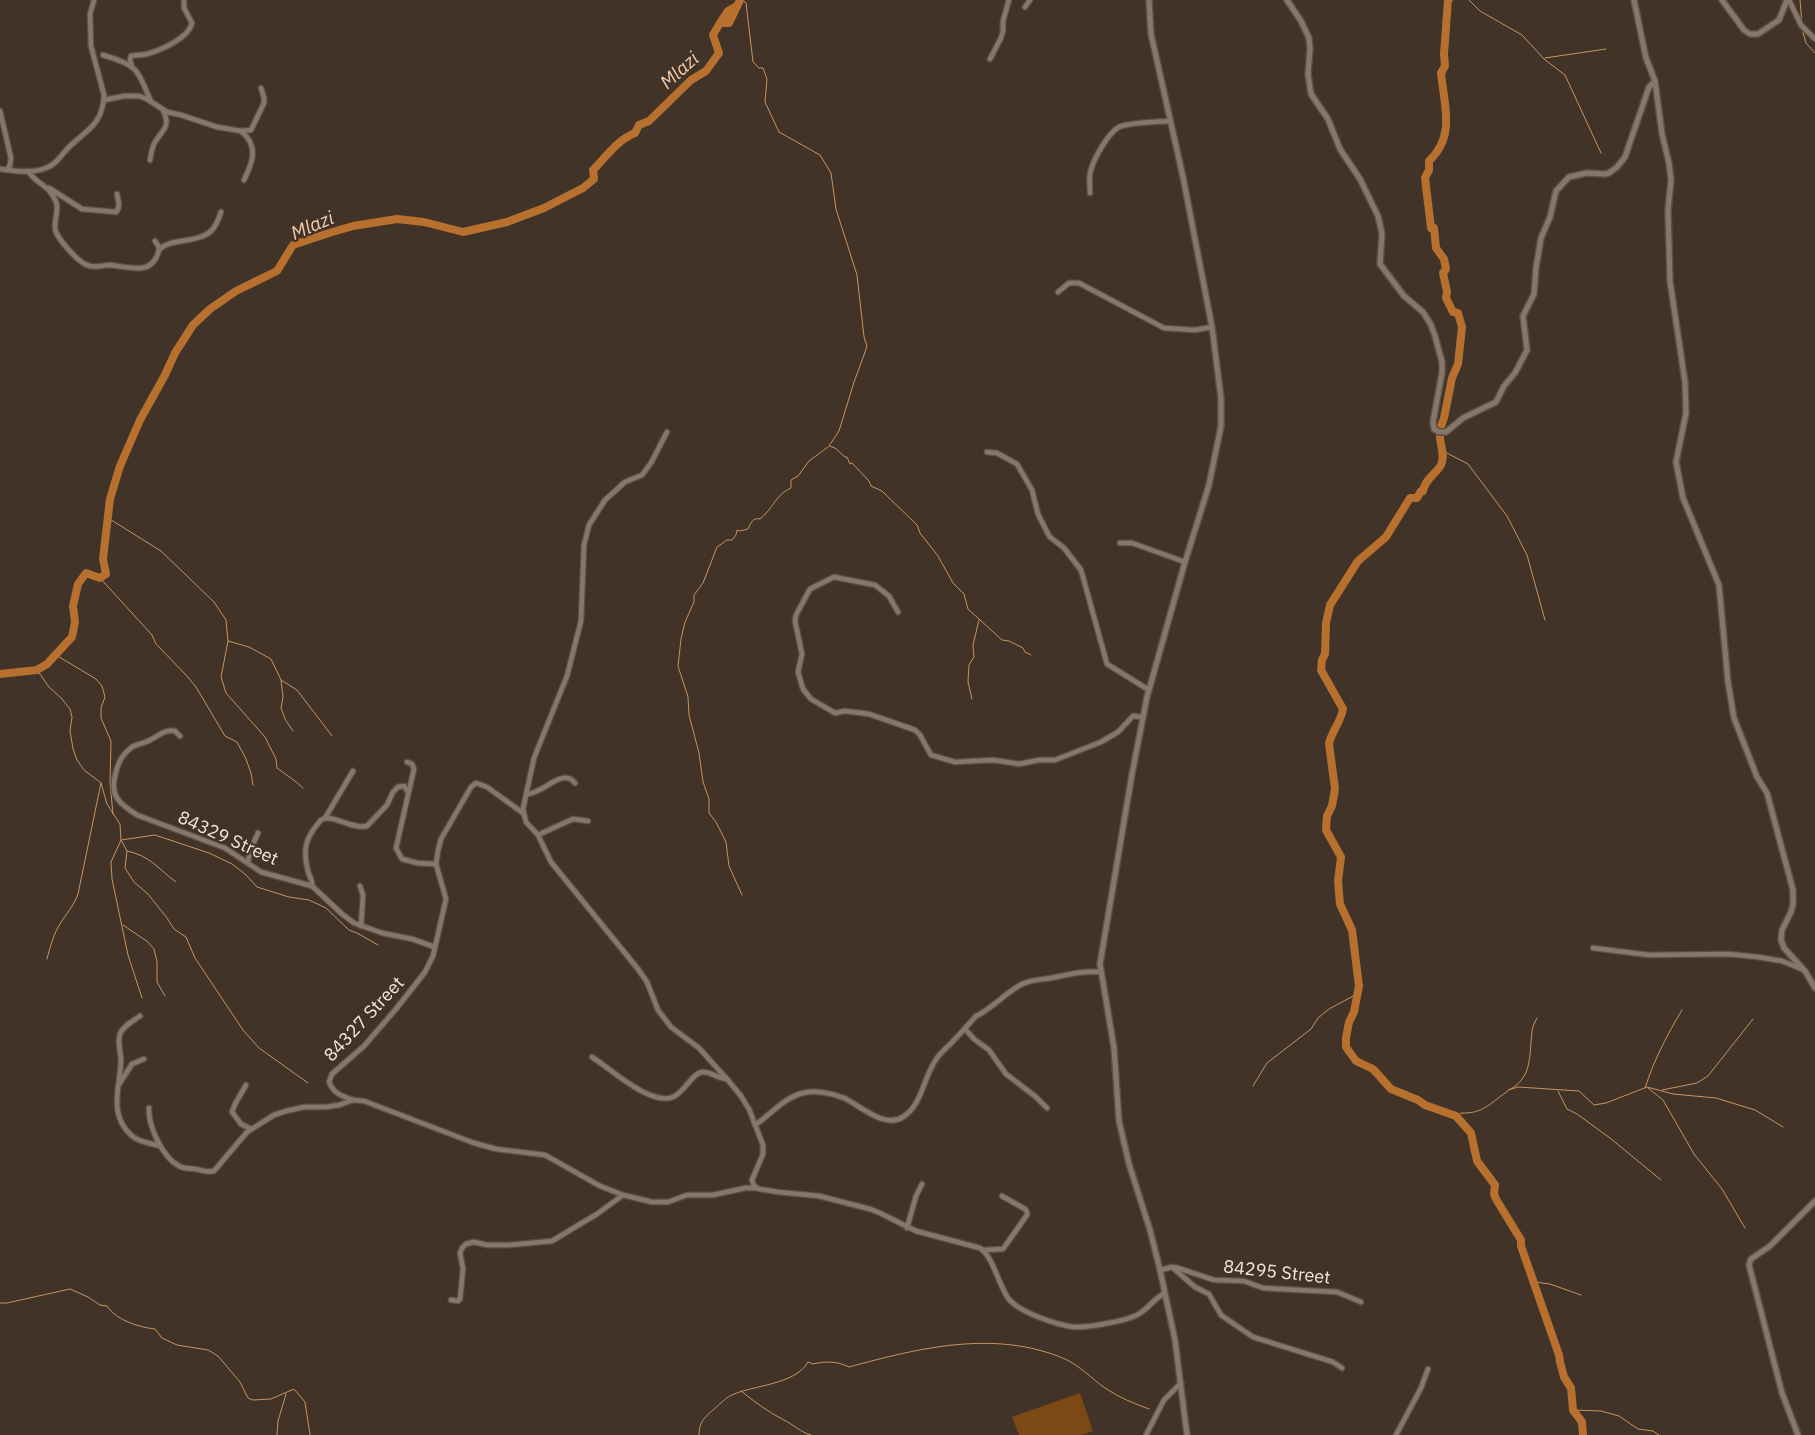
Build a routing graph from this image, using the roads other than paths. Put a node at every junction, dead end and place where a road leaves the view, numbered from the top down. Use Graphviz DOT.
graph roads {
  1 [pos="94,0"];
  2 [pos="1009,0"];
  3 [pos="1030,0"];
  4 [pos="1150,0"];
  5 [pos="1287,0"];
  6 [pos="1634,0"];
  7 [pos="1722,0"];
  8 [pos="1788,0"];
  9 [pos="184,2"];
  10 [pos="1026,8"];
  11 [pos="1815,38"];
  12 [pos="103,55"];
  13 [pos="990,59"];
  14 [pos="132,66"];
  15 [pos="1655,81"];
  16 [pos="262,88"];
  17 [pos="104,100"];
  18 [pos="150,101"];
  19 [pos="163,110"];
  20 [pos="0,111"];
  21 [pos="1170,121"];
  22 [pos="242,132"];
  23 [pos="150,160"];
  24 [pos="0,169"];
  25 [pos="7,170"];
  26 [pos="28,171"];
  27 [pos="244,180"];
  28 [pos="48,187"];
  29 [pos="117,194"];
  30 [pos="1090,194"];
  31 [pos="221,212"];
  32 [pos="155,241"];
  33 [pos="160,250"];
  34 [pos="1058,292"];
  35 [pos="1212,327"];
  36 [pos="667,432"];
  37 [pos="987,452"];
  38 [pos="1120,543"];
  39 [pos="1184,562"];
  40 [pos="898,612"];
  41 [pos="1149,690"];
  42 [pos="1143,717"];
  43 [pos="180,736"];
  44 [pos="407,762"];
  45 [pos="353,770"];
  46 [pos="575,784"];
  47 [pos="408,792"];
  48 [pos="527,794"];
  49 [pos="523,813"];
  50 [pos="325,818"];
  51 [pos="588,821"];
  52 [pos="258,833"];
  53 [pos="538,835"];
  54 [pos="248,864"];
  55 [pos="436,864"];
  56 [pos="312,886"];
  57 [pos="360,886"];
  58 [pos="361,926"];
  59 [pos="436,947"];
  60 [pos="1592,948"];
  61 [pos="1805,971"];
  62 [pos="1101,972"];
  63 [pos="1815,988"];
  64 [pos="140,1016"];
  65 [pos="965,1029"];
  66 [pos="592,1057"];
  67 [pos="144,1059"];
  68 [pos="728,1079"];
  69 [pos="246,1085"];
  70 [pos="118,1088"];
  71 [pos="353,1100"];
  72 [pos="149,1108"];
  73 [pos="1047,1108"];
  74 [pos="755,1125"];
  75 [pos="251,1129"];
  76 [pos="161,1147"];
  77 [pos="922,1184"];
  78 [pos="759,1189"];
  79 [pos="623,1195"];
  80 [pos="1002,1196"];
  81 [pos="1815,1201"];
  82 [pos="908,1228"];
  83 [pos="983,1250"];
  84 [pos="1172,1267"];
  85 [pos="1160,1270"];
  86 [pos="1165,1293"];
  87 [pos="451,1300"];
  88 [pos="1361,1302"];
  89 [pos="1342,1368"];
  90 [pos="1428,1369"];
  91 [pos="1180,1383"];
  92 [pos="1146,1435"];
  93 [pos="1187,1435"];
  94 [pos="1396,1435"];
  95 [pos="1798,1435"];
  1 -- 17 [label="street"];
  2 -- 13 [label="street"];
  3 -- 10 [label="street"];
  4 -- 21 [label="street"];
  5 -- 15 [label="street"];
  6 -- 15 [label="street"];
  7 -- 8 [label="street"];
  8 -- 11 [label="street"];
  9 -- 14 [label="street"];
  12 -- 14 [label="street"];
  14 -- 18 [label="street"];
  15 -- 61 [label="street"];
  16 -- 22 [label="street"];
  17 -- 18 [label="street"];
  17 -- 26 [label="street"];
  18 -- 19 [label="street"];
  19 -- 22 [label="street"];
  19 -- 23 [label="street"];
  20 -- 25 [label="street"];
  21 -- 30 [label="street"];
  21 -- 35 [label="street"];
  22 -- 27 [label="street"];
  24 -- 25 [label="street"];
  25 -- 26 [label="street"];
  26 -- 28 [label="street"];
  28 -- 29 [label="street"];
  28 -- 33 [label="street"];
  31 -- 33 [label="street"];
  32 -- 33 [label="street"];
  34 -- 35 [label="street"];
  35 -- 39 [label="street"];
  36 -- 48 [label="street"];
  37 -- 41 [label="street"];
  38 -- 39 [label="street"];
  39 -- 41 [label="street"];
  40 -- 42 [label="street"];
  41 -- 42 [label="street"];
  42 -- 62 [label="street"];
  43 -- 54 [label="street, 84329 Street"];
  44 -- 47 [label="street"];
  45 -- 50 [label="street"];
  46 -- 48 [label="street"];
  47 -- 50 [label="street"];
  47 -- 55 [label="street"];
  48 -- 49 [label="street"];
  49 -- 53 [label="street"];
  49 -- 55 [label="street"];
  50 -- 56 [label="street"];
  51 -- 53 [label="street"];
  52 -- 54 [label="street"];
  53 -- 68 [label="street"];
  54 -- 56 [label="street, 84329 Street"];
  55 -- 59 [label="street"];
  56 -- 58 [label="street, 84329 Street"];
  57 -- 58 [label="street"];
  58 -- 59 [label="street, 84329 Street"];
  59 -- 71 [label="street, 84327 Street"];
  60 -- 61 [label="street"];
  61 -- 63 [label="street"];
  62 -- 65 [label="street"];
  62 -- 85 [label="street"];
  64 -- 70 [label="street"];
  65 -- 73 [label="street"];
  65 -- 74 [label="street"];
  66 -- 68 [label="street"];
  67 -- 70 [label="street"];
  68 -- 74 [label="street"];
  69 -- 75 [label="street"];
  70 -- 76 [label="street"];
  71 -- 75 [label="street"];
  71 -- 79 [label="street"];
  72 -- 76 [label="street"];
  74 -- 78 [label="street"];
  75 -- 76 [label="street"];
  77 -- 82 [label="street"];
  78 -- 79 [label="street"];
  78 -- 82 [label="street"];
  79 -- 87 [label="street"];
  80 -- 83 [label="street"];
  81 -- 95 [label="street"];
  82 -- 83 [label="street"];
  83 -- 86 [label="street"];
  84 -- 85 [label="street"];
  84 -- 88 [label="street, 84295 Street"];
  84 -- 89 [label="street"];
  85 -- 86 [label="street"];
  86 -- 91 [label="street"];
  90 -- 94 [label="street"];
  91 -- 92 [label="street"];
  91 -- 93 [label="street"];
}
